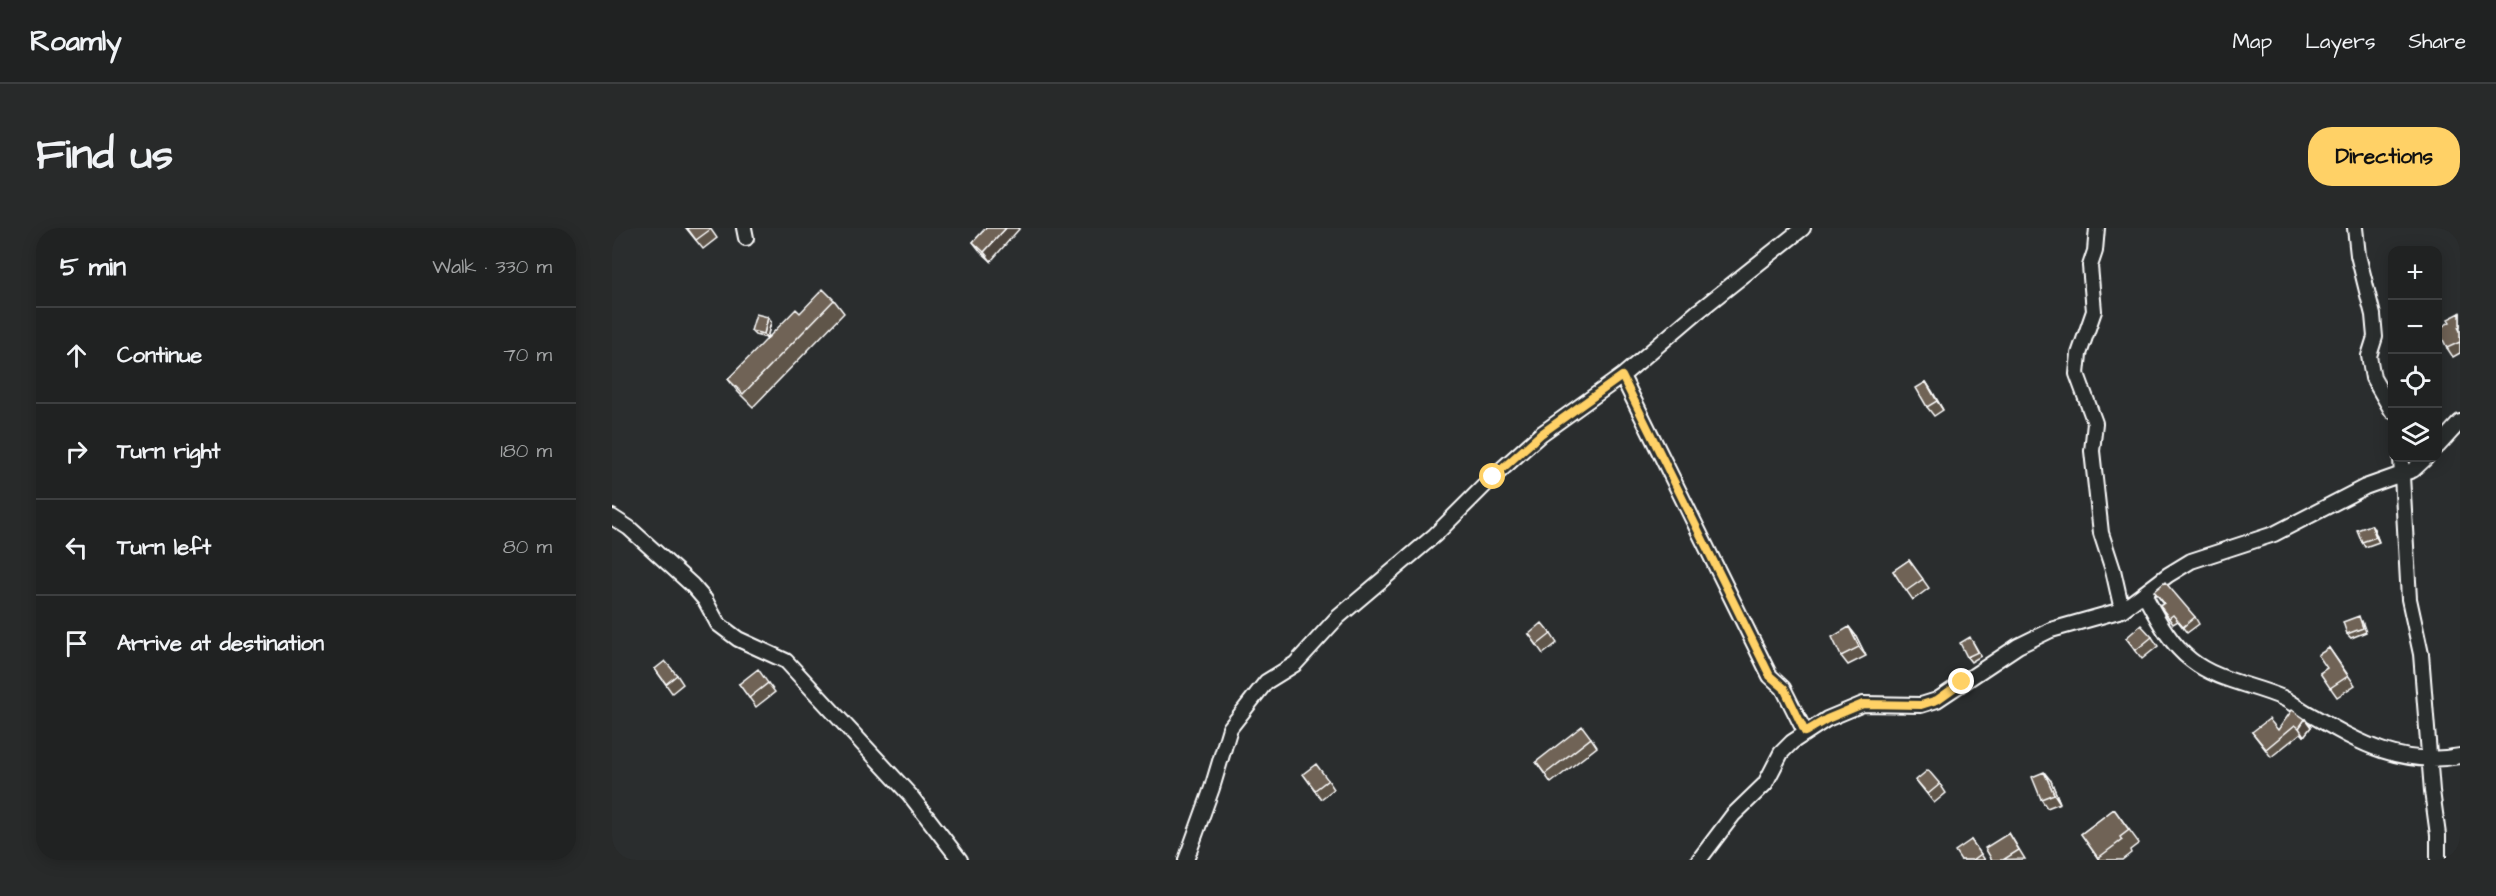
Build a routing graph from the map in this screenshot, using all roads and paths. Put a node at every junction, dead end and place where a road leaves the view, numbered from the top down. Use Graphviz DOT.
graph roads {
  1 [pos="1803,228"];
  2 [pos="2097,228"];
  3 [pos="2355,228"];
  4 [pos="1622,376"];
  5 [pos="2390,408"];
  6 [pos="2460,422"];
  7 [pos="2442,442"];
  8 [pos="2401,462"];
  9 [pos="2422,462"];
  10 [pos="2401,474"];
  11 [pos="612,517"];
  12 [pos="2144,594"];
  13 [pos="2122,610"];
  14 [pos="1805,732"];
  15 [pos="2460,756"];
  16 [pos="2429,759"];
  17 [pos="960,860"];
  18 [pos="1186,860"];
  19 [pos="1699,860"];
  20 [pos="2438,860"];
  1 -- 4 [label="street"];
  2 -- 13 [label="street"];
  3 -- 5 [label="street"];
  4 -- 14 [label="street"];
  4 -- 18 [label="street"];
  6 -- 7 [label="street"];
  8 -- 10 [label="street"];
  9 -- 10 [label="street"];
  10 -- 12 [label="street"];
  10 -- 16 [label="street"];
  11 -- 17 [label="street"];
  12 -- 13 [label="street"];
  12 -- 16 [label="street"];
  13 -- 14 [label="street"];
  14 -- 19 [label="street"];
  15 -- 16 [label="street"];
  16 -- 20 [label="street"];
}
